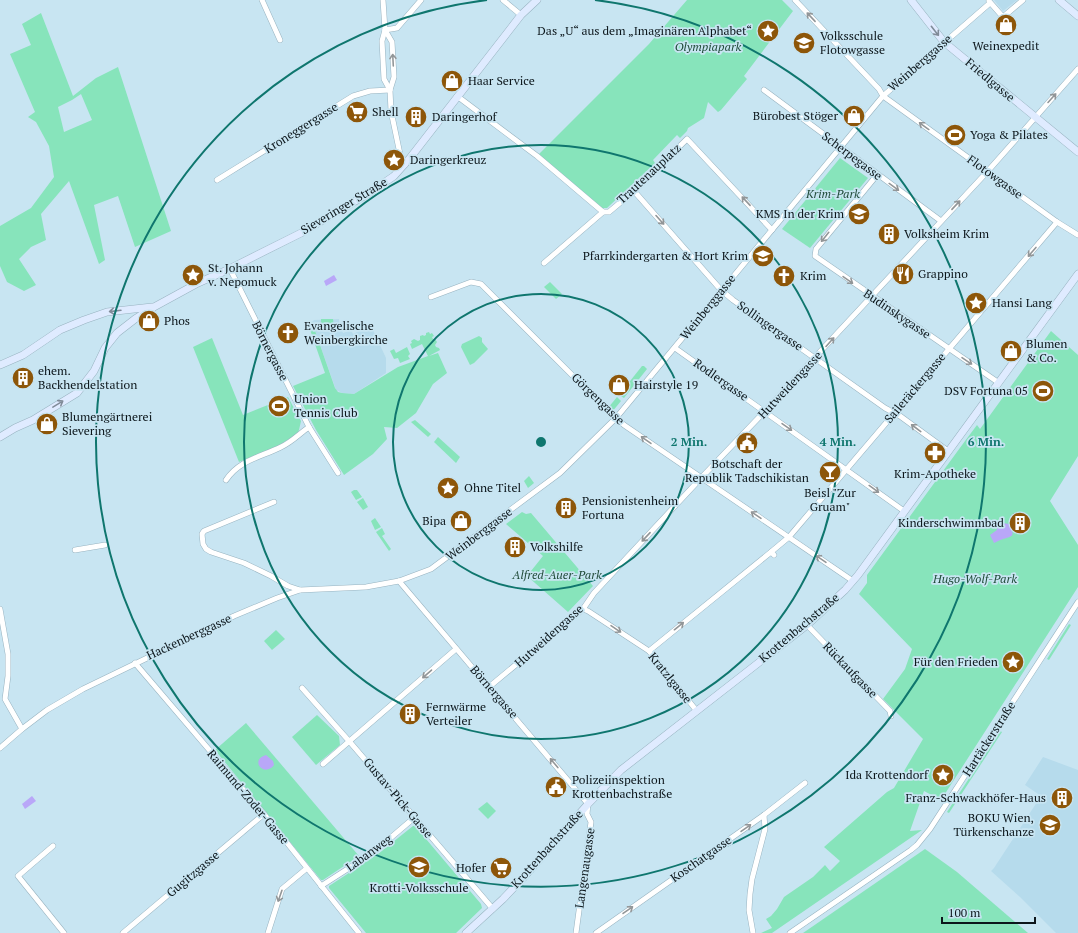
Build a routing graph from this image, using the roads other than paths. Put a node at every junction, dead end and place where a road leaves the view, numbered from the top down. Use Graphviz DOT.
graph roads {
  1 [pos="262,0"];
  2 [pos="383,0"];
  3 [pos="421,0"];
  4 [pos="503,0"];
  5 [pos="537,0"];
  6 [pos="911,0"];
  7 [pos="1023,0"];
  8 [pos="1059,0"];
  9 [pos="798,1"];
  10 [pos="989,1"];
  11 [pos="521,15"];
  12 [pos="1078,16"];
  13 [pos="385,30"];
  14 [pos="280,40"];
  15 [pos="944,42"];
  16 [pos="1078,69"];
  17 [pos="390,90"];
  18 [pos="764,90"];
  19 [pos="458,96"];
  20 [pos="883,96"];
  21 [pos="1035,117"];
  22 [pos="840,147"];
  23 [pos="1078,152"];
  24 [pos="405,165"];
  25 [pos="988,172"];
  26 [pos="877,175"];
  27 [pos="217,180"];
  28 [pos="634,191"];
  29 [pos="603,212"];
  30 [pos="941,221"];
  31 [pos="1057,222"];
  32 [pos="772,230"];
  33 [pos="1078,235"];
  34 [pos="544,263"];
  35 [pos="230,269"];
  36 [pos="1078,274"];
  37 [pos="721,290"];
  38 [pos="871,296"];
  39 [pos="431,297"];
  40 [pos="154,307"];
  41 [pos="130,310"];
  42 [pos="134,319"];
  43 [pos="675,348"];
  44 [pos="949,349"];
  45 [pos="815,358"];
  46 [pos="0,365"];
  47 [pos="999,383"];
  48 [pos="765,411"];
  49 [pos="894,413"];
  50 [pos="616,418"];
  51 [pos="309,427"];
  52 [pos="0,437"];
  53 [pos="948,452"];
  54 [pos="846,469"];
  55 [pos="338,473"];
  56 [pos="701,478"];
  57 [pos="226,480"];
  58 [pos="274,502"];
  59 [pos="904,511"];
  60 [pos="789,537"];
  61 [pos="105,545"];
  62 [pos="75,550"];
  63 [pos="853,580"];
  64 [pos="399,581"];
  65 [pos="300,590"];
  66 [pos="1078,602"];
  67 [pos="0,609"];
  68 [pos="582,609"];
  69 [pos="807,625"];
  70 [pos="456,649"];
  71 [pos="649,651"];
  72 [pos="135,663"];
  73 [pos="489,687"];
  74 [pos="302,688"];
  75 [pos="696,710"];
  76 [pos="891,716"];
  77 [pos="22,729"];
  78 [pos="349,741"];
  79 [pos="0,748"];
  80 [pos="323,764"];
  81 [pos="805,783"];
  82 [pos="588,804"];
  83 [pos="264,814"];
  84 [pos="764,815"];
  85 [pos="415,817"];
  86 [pos="53,846"];
  87 [pos="306,868"];
  88 [pos="321,886"];
  89 [pos="492,909"];
  90 [pos="64,933"];
  91 [pos="123,933"];
  92 [pos="268,933"];
  93 [pos="359,933"];
  94 [pos="466,933"];
  95 [pos="576,933"];
  96 [pos="596,933"];
  97 [pos="753,933"];
  98 [pos="790,933"];
  1 -- 14 [label="street"];
  2 -- 13 [label="street"];
  3 -- 13 [label="street"];
  4 -- 11 [label="street"];
  5 -- 11 [label="main road, Sieveringer Straße"];
  6 -- 15 [label="main road, Friedlgasse, one-way"];
  7 -- 10 [label="street"];
  8 -- 12 [label="main road"];
  20 -- 9 [label="street, Flotowgasse, one-way"];
  10 -- 15 [label="street, Weinberggasse"];
  11 -- 19 [label="main road, Sieveringer Straße"];
  13 -- 17 [label="street"];
  17 -- 13 [label="street, one-way"];
  15 -- 20 [label="street, Weinberggasse"];
  15 -- 21 [label="main road, Friedlgasse"];
  21 -- 16 [label="street, Hutweidengasse, one-way"];
  17 -- 24 [label="street"];
  17 -- 27 [label="street, Kroneggergasse"];
  18 -- 22 [label="street, Scherpegasse"];
  19 -- 24 [label="main road, Sieveringer Straße"];
  19 -- 29 [label="street"];
  20 -- 22 [label="street, Weinberggasse"];
  25 -- 20 [label="street, Flotowgasse, one-way"];
  21 -- 23 [label="main road, Friedlgasse"];
  21 -- 25 [label="street, Hutweidengasse"];
  22 -- 26 [label="street, Scherpegasse"];
  22 -- 32 [label="street, Weinberggasse"];
  24 -- 35 [label="main road, Sieveringer Straße"];
  30 -- 25 [label="street, Hutweidengasse, one-way"];
  25 -- 31 [label="street, Flotowgasse"];
  26 -- 30 [label="street, Scherpegasse, one-way"];
  26 -- 38 [label="street, Budinskygasse, one-way"];
  28 -- 29 [label="street, Trautenauplatz"];
  32 -- 28 [label="street, Trautenauplatz, one-way"];
  28 -- 37 [label="street, Sollingergasse, one-way"];
  29 -- 34 [label="street, Trautenauplatz"];
  30 -- 38 [label="street, Hutweidengasse"];
  31 -- 33 [label="street, Flotowgasse"];
  31 -- 44 [label="street, Saileräckergasse, one-way"];
  32 -- 37 [label="street, Weinberggasse"];
  35 -- 40 [label="main road, Sieveringer Straße"];
  35 -- 51 [label="street, Börnergasse"];
  36 -- 47 [label="main road, Krottenbachstraße"];
  37 -- 43 [label="street, Weinberggasse"];
  37 -- 45 [label="street, Sollingergasse"];
  38 -- 44 [label="street, Budinskygasse"];
  45 -- 38 [label="street, Hutweidengasse, one-way"];
  39 -- 50 [label="street, Görgengasse"];
  40 -- 41 [label="main road"];
  40 -- 42 [label="main road, Sieveringer Straße"];
  41 -- 42 [label="main road"];
  41 -- 46 [label="main road, one-way"];
  52 -- 42 [label="main road, Sieveringer Straße, one-way"];
  43 -- 48 [label="street, Rodlergasse"];
  43 -- 50 [label="street, Weinberggasse"];
  44 -- 47 [label="street, Budinskygasse, one-way"];
  44 -- 49 [label="street, Saileräckergasse"];
  45 -- 48 [label="street, Hutweidengasse"];
  45 -- 49 [label="street, Sollingergasse"];
  47 -- 53 [label="main road, Krottenbachstraße"];
  48 -- 54 [label="street, Rodlergasse, one-way"];
  48 -- 56 [label="street, Hutweidengasse"];
  53 -- 49 [label="street, Sollingergasse, one-way"];
  49 -- 54 [label="street, Saileräckergasse"];
  56 -- 50 [label="street, Görgengasse, one-way"];
  50 -- 64 [label="street, Weinberggasse"];
  51 -- 55 [label="street, Börnergasse"];
  51 -- 57 [label="street"];
  53 -- 59 [label="main road, Krottenbachstraße"];
  54 -- 59 [label="street, Rodlergasse, one-way"];
  54 -- 60 [label="street, Saileräckergasse"];
  60 -- 56 [label="street, Görgengasse, one-way"];
  56 -- 68 [label="street, Hutweidengasse, one-way"];
  58 -- 65 [label="street"];
  59 -- 63 [label="main road, Krottenbachstraße"];
  63 -- 60 [label="street, Görgengasse, one-way"];
  71 -- 60 [label="street, Saileräckergasse, one-way"];
  61 -- 62 [label="street"];
  63 -- 69 [label="main road, Krottenbachstraße"];
  64 -- 65 [label="street, Hackenberggasse"];
  64 -- 70 [label="street, Börnergasse"];
  65 -- 72 [label="street, Hackenberggasse"];
  66 -- 98 [label="street, Hartäckerstraße"];
  67 -- 77 [label="street"];
  68 -- 71 [label="street, Kratzlgasse, one-way"];
  68 -- 73 [label="street, Hutweidengasse"];
  69 -- 75 [label="main road, Krottenbachstraße"];
  69 -- 76 [label="street, Rückaufgasse"];
  70 -- 73 [label="street, Börnergasse"];
  70 -- 78 [label="street, one-way"];
  71 -- 75 [label="street, Kratzlgasse"];
  72 -- 77 [label="street, Hackenberggasse"];
  72 -- 83 [label="street, Raimund-Zoder-Gasse"];
  82 -- 73 [label="street, Börnergasse, one-way"];
  74 -- 78 [label="street, Gustav-Pick-Gasse"];
  75 -- 82 [label="main road, Krottenbachstraße"];
  77 -- 79 [label="street, Hackenberggasse"];
  78 -- 80 [label="street"];
  78 -- 85 [label="street, Gustav-Pick-Gasse"];
  81 -- 84 [label="street, Koschatgasse"];
  82 -- 89 [label="main road, Krottenbachstraße"];
  82 -- 95 [label="street, Langenaugasse"];
  83 -- 87 [label="street, Raimund-Zoder-Gasse"];
  83 -- 91 [label="street, Gugitzgasse"];
  96 -- 84 [label="street, Koschatgasse, one-way"];
  84 -- 97 [label="street"];
  85 -- 88 [label="street, Labanweg"];
  85 -- 89 [label="street, Gustav-Pick-Gasse"];
  86 -- 90 [label="street"];
  87 -- 88 [label="street, Raimund-Zoder-Gasse"];
  87 -- 92 [label="street, one-way"];
  88 -- 93 [label="street, Raimund-Zoder-Gasse"];
  89 -- 94 [label="main road, Krottenbachstraße"];
}
